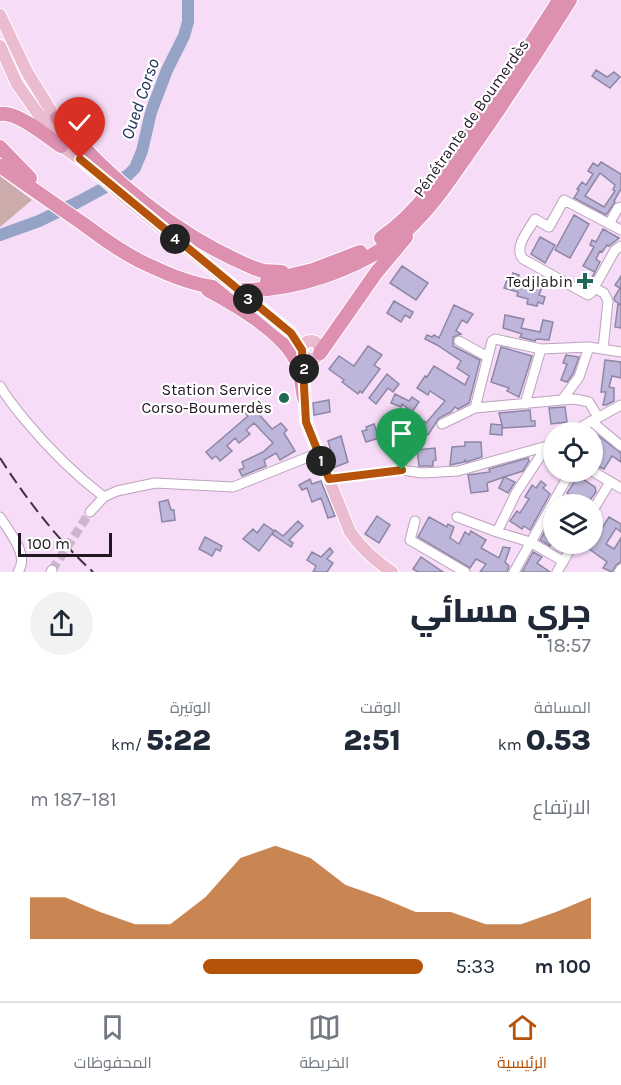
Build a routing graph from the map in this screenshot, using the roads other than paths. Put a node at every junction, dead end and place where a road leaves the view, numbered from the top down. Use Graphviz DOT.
graph roads {
  1 [pos="559,0"];
  2 [pos="570,0"];
  3 [pos="0,15"];
  4 [pos="0,46"];
  5 [pos="0,114"];
  6 [pos="57,118"];
  7 [pos="61,146"];
  8 [pos="0,147"];
  9 [pos="0,156"];
  10 [pos="80,159"];
  11 [pos="0,166"];
  12 [pos="104,174"];
  13 [pos="30,178"];
  14 [pos="430,207"];
  15 [pos="621,207"];
  16 [pos="609,224"];
  17 [pos="621,230"];
  18 [pos="621,246"];
  19 [pos="359,252"];
  20 [pos="198,285"];
  21 [pos="594,288"];
  22 [pos="291,333"];
  23 [pos="459,342"];
  24 [pos="589,347"];
  25 [pos="541,349"];
  26 [pos="603,349"];
  27 [pos="302,350"];
  28 [pos="317,351"];
  29 [pos="621,352"];
  30 [pos="488,357"];
  31 [pos="0,386"];
  32 [pos="304,398"];
  33 [pos="562,400"];
  34 [pos="525,404"];
  35 [pos="621,405"];
  36 [pos="476,408"];
  37 [pos="594,419"];
  38 [pos="589,422"];
  39 [pos="442,424"];
  40 [pos="543,446"];
  41 [pos="621,446"];
  42 [pos="318,453"];
  43 [pos="543,454"];
  44 [pos="603,478"];
  45 [pos="329,479"];
  46 [pos="565,482"];
  47 [pos="610,482"];
  48 [pos="621,489"];
  49 [pos="603,494"];
  50 [pos="104,497"];
  51 [pos="90,512"];
  52 [pos="0,517"];
  53 [pos="457,517"];
  54 [pos="415,521"];
  55 [pos="497,532"];
  56 [pos="530,542"];
  57 [pos="567,554"];
  58 [pos="563,561"];
  59 [pos="18,572"];
  60 [pos="392,572"];
  61 [pos="465,572"];
  62 [pos="514,572"];
  63 [pos="556,572"];
  1 -- 19 [label="highway, Pénétrante de Boumerdès"];
  2 -- 14 [label="highway, Pénétrante de Boumerdès"];
  3 -- 6 [label="main road"];
  4 -- 7 [label="main road"];
  5 -- 7 [label="highway"];
  6 -- 10 [label="main road"];
  6 -- 12 [label="highway"];
  7 -- 10 [label="main road"];
  8 -- 13 [label="highway"];
  9 -- 13 [label="highway, Pénétrante de Boumerdès"];
  10 -- 12 [label="main road"];
  11 -- 20 [label="highway, Pénétrante de Boumerdès"];
  12 -- 19 [label="highway"];
  12 -- 22 [label="main road, bridge"];
  13 -- 19 [label="highway, Pénétrante de Boumerdès"];
  14 -- 20 [label="highway, Pénétrante de Boumerdès"];
  14 -- 28 [label="highway"];
  15 -- 16 [label="street"];
  16 -- 17 [label="street"];
  16 -- 21 [label="street"];
  18 -- 21 [label="street"];
  20 -- 32 [label="highway"];
  21 -- 26 [label="street"];
  22 -- 27 [label="main road"];
  22 -- 28 [label="main road"];
  23 -- 30 [label="street"];
  24 -- 25 [label="street"];
  24 -- 26 [label="street"];
  24 -- 33 [label="street"];
  25 -- 30 [label="street"];
  25 -- 34 [label="street"];
  26 -- 29 [label="street"];
  27 -- 28 [label="main road"];
  27 -- 32 [label="main road"];
  28 -- 32 [label="main road"];
  30 -- 36 [label="street"];
  31 -- 50 [label="street"];
  32 -- 42 [label="main road"];
  33 -- 34 [label="street"];
  33 -- 37 [label="street"];
  34 -- 36 [label="street"];
  35 -- 37 [label="street"];
  36 -- 39 [label="street"];
  37 -- 38 [label="street"];
  37 -- 41 [label="street"];
  40 -- 45 [label="street"];
  42 -- 45 [label="main road"];
  42 -- 50 [label="street"];
  43 -- 55 [label="street"];
  44 -- 47 [label="street"];
  45 -- 60 [label="main road"];
  46 -- 56 [label="street"];
  47 -- 48 [label="street"];
  47 -- 49 [label="street"];
  50 -- 51 [label="street"];
  52 -- 59 [label="street"];
  53 -- 55 [label="street"];
  54 -- 61 [label="street"];
  55 -- 56 [label="street"];
  56 -- 58 [label="street"];
  56 -- 62 [label="street"];
  57 -- 58 [label="street"];
  58 -- 63 [label="street"];
}
